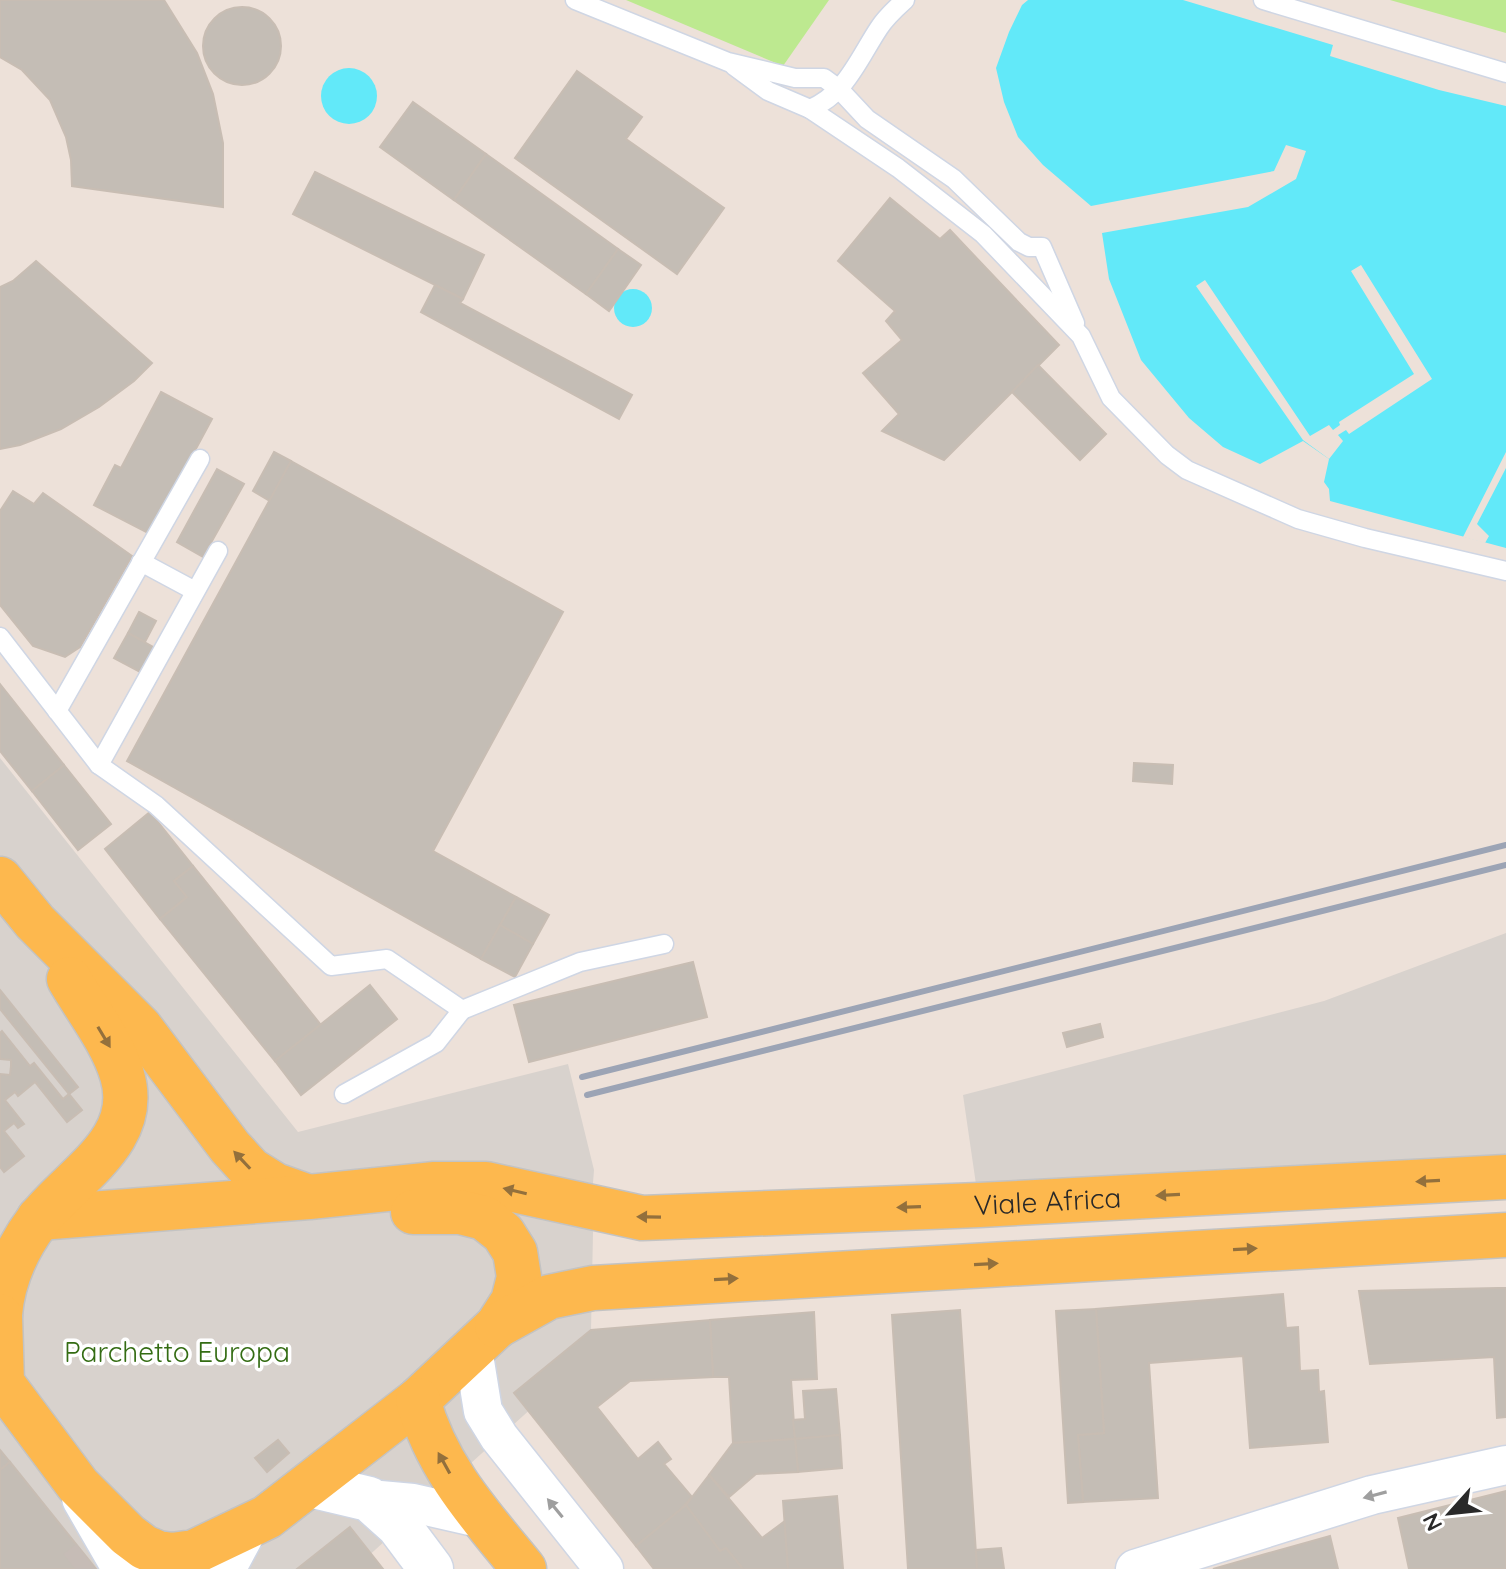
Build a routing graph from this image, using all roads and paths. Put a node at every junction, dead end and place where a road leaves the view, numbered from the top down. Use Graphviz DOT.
graph roads {
  1 [pos="575,0"];
  2 [pos="905,0"];
  3 [pos="1263,0"];
  4 [pos="728,62"];
  5 [pos="1506,73"];
  6 [pos="839,89"];
  7 [pos="810,109"];
  8 [pos="1081,336"];
  9 [pos="200,459"];
  10 [pos="218,551"];
  11 [pos="141,562"];
  12 [pos="1506,571"];
  13 [pos="195,591"];
  14 [pos="0,637"];
  15 [pos="57,711"];
  16 [pos="99,765"];
  17 [pos="0,879"];
  18 [pos="35,922"];
  19 [pos="664,944"];
  20 [pos="462,1010"];
  21 [pos="344,1094"];
  22 [pos="1506,1177"];
  23 [pos="309,1197"];
  24 [pos="20,1225"];
  25 [pos="1506,1235"];
  26 [pos="0,1315"];
  27 [pos="485,1337"];
  28 [pos="1,1383"];
  29 [pos="418,1400"];
  30 [pos="1506,1465"];
  31 [pos="78,1485"];
  32 [pos="310,1485"];
  33 [pos="384,1513"];
  34 [pos="483,1519"];
  35 [pos="244,1530"];
  36 [pos="107,1557"];
  37 [pos="223,1569"];
  38 [pos="431,1569"];
  39 [pos="524,1569"];
  40 [pos="604,1569"];
  41 [pos="1135,1569"];
  1 -- 4 [label="lane"];
  2 -- 6 [label="lane"];
  3 -- 5 [label="lane"];
  4 -- 6 [label="lane"];
  4 -- 7 [label="lane"];
  6 -- 7 [label="lane"];
  6 -- 8 [label="lane"];
  7 -- 8 [label="lane"];
  8 -- 12 [label="lane"];
  9 -- 11 [label="lane"];
  10 -- 13 [label="lane"];
  11 -- 13 [label="lane"];
  11 -- 15 [label="lane"];
  13 -- 16 [label="lane"];
  14 -- 15 [label="lane"];
  15 -- 16 [label="lane"];
  16 -- 20 [label="lane"];
  17 -- 18 [label="main road"];
  23 -- 18 [label="main road, one-way"];
  18 -- 24 [label="main road, one-way"];
  19 -- 20 [label="lane"];
  20 -- 21 [label="lane"];
  22 -- 23 [label="main road, Viale Africa, one-way"];
  23 -- 24 [label="main road"];
  23 -- 27 [label="main road"];
  24 -- 26 [label="main road"];
  27 -- 25 [label="main road, Viale Africa, one-way"];
  26 -- 28 [label="main road"];
  27 -- 29 [label="main road"];
  40 -- 27 [label="street, one-way"];
  28 -- 31 [label="main road"];
  29 -- 32 [label="main road"];
  34 -- 29 [label="main road, one-way"];
  30 -- 41 [label="street, one-way"];
  31 -- 35 [label="main road"];
  31 -- 36 [label="main road"];
  32 -- 33 [label="main road"];
  32 -- 35 [label="main road"];
  33 -- 34 [label="street"];
  33 -- 38 [label="main road"];
  34 -- 39 [label="main road"];
  35 -- 37 [label="main road"];
}
